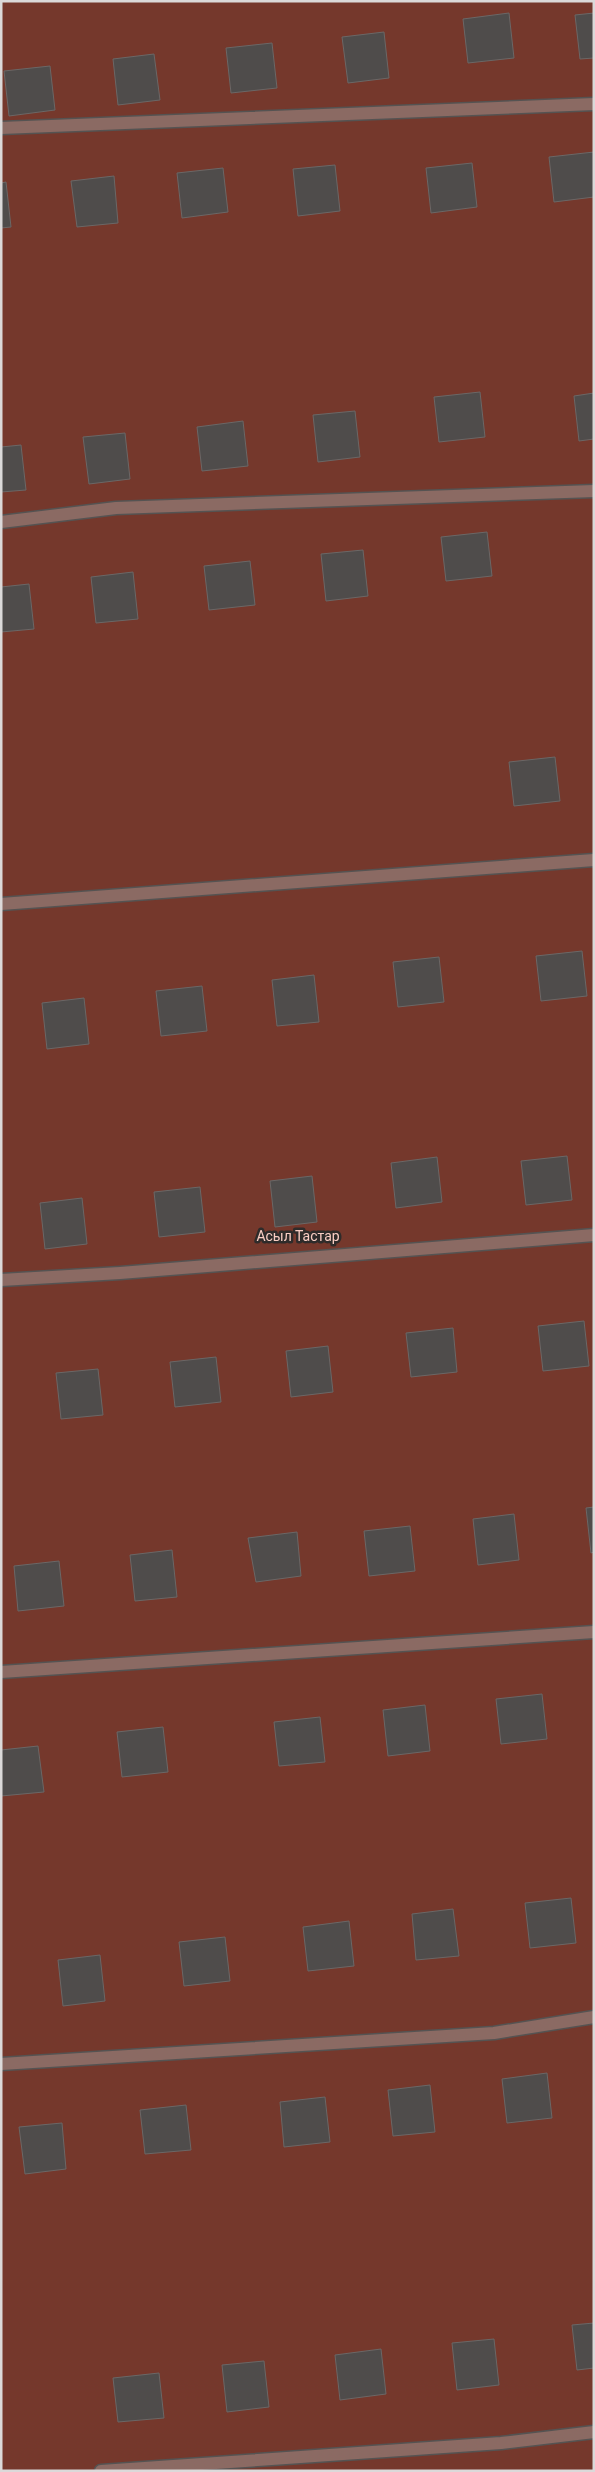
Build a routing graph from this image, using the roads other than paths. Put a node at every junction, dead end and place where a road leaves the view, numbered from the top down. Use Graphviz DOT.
graph roads {
  1 [pos="594,104"];
  2 [pos="1,128"];
  3 [pos="594,491"];
  4 [pos="1,522"];
  5 [pos="594,860"];
  6 [pos="1,904"];
  7 [pos="594,1235"];
  8 [pos="1,1280"];
  9 [pos="594,1632"];
  10 [pos="1,1672"];
  11 [pos="594,2017"];
  12 [pos="1,2064"];
  13 [pos="594,2432"];
  14 [pos="101,2471"];
  1 -- 2 [label="street"];
  3 -- 4 [label="street"];
  5 -- 6 [label="street"];
  7 -- 8 [label="street"];
  9 -- 10 [label="street"];
  11 -- 12 [label="street"];
  13 -- 14 [label="street"];
}
